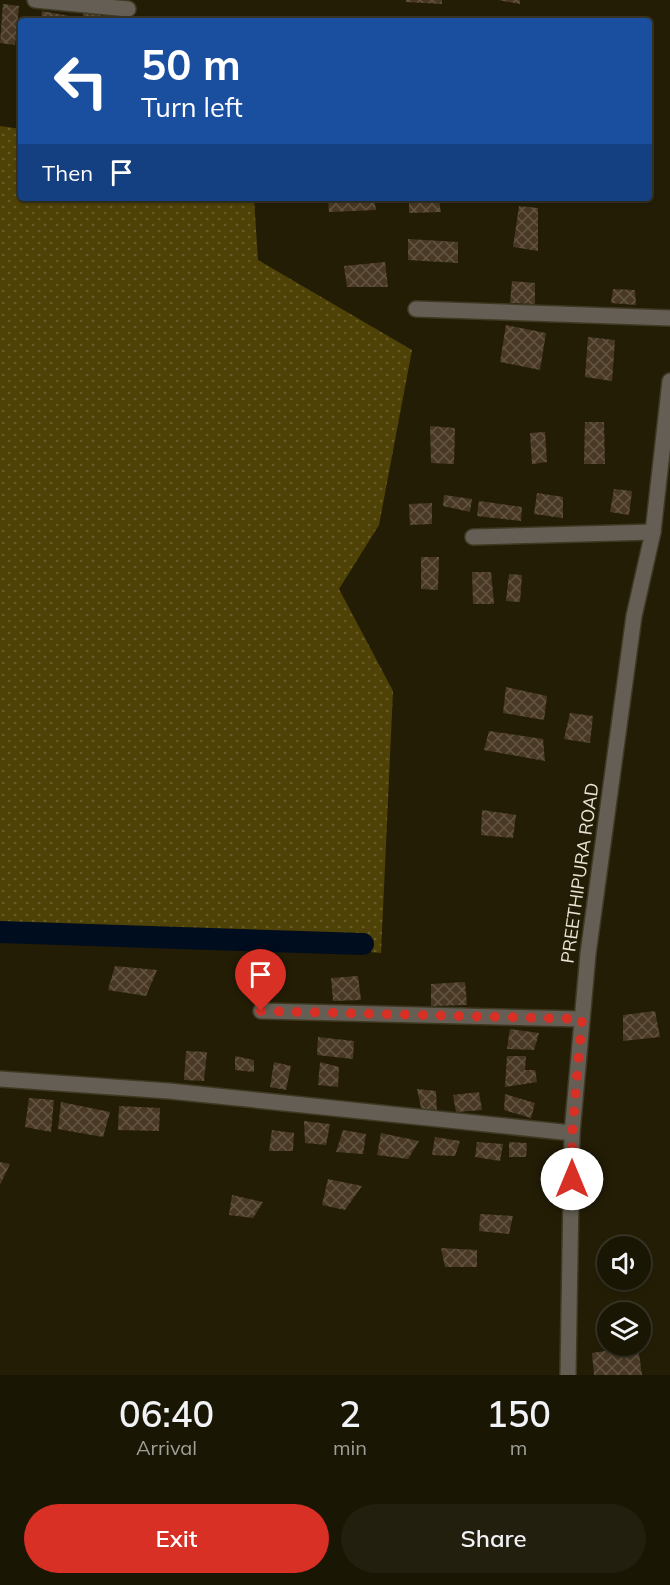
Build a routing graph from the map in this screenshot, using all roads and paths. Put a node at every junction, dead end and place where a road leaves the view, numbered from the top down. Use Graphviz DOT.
graph roads {
  1 [pos="35,0"];
  2 [pos="128,9"];
  3 [pos="416,309"];
  4 [pos="670,318"];
  5 [pos="670,381"];
  6 [pos="653,532"];
  7 [pos="473,537"];
  8 [pos="261,1011"];
  9 [pos="582,1019"];
  10 [pos="0,1079"];
  11 [pos="572,1134"];
  12 [pos="568,1375"];
  1 -- 2 [label="street"];
  3 -- 4 [label="street"];
  5 -- 6 [label="street, PREETHIPURA ROAD"];
  6 -- 7 [label="street"];
  6 -- 9 [label="street, PREETHIPURA ROAD"];
  8 -- 9 [label="street"];
  9 -- 11 [label="street, PREETHIPURA ROAD"];
  10 -- 11 [label="street"];
  11 -- 12 [label="street, PREETHIPURA ROAD"];
}
